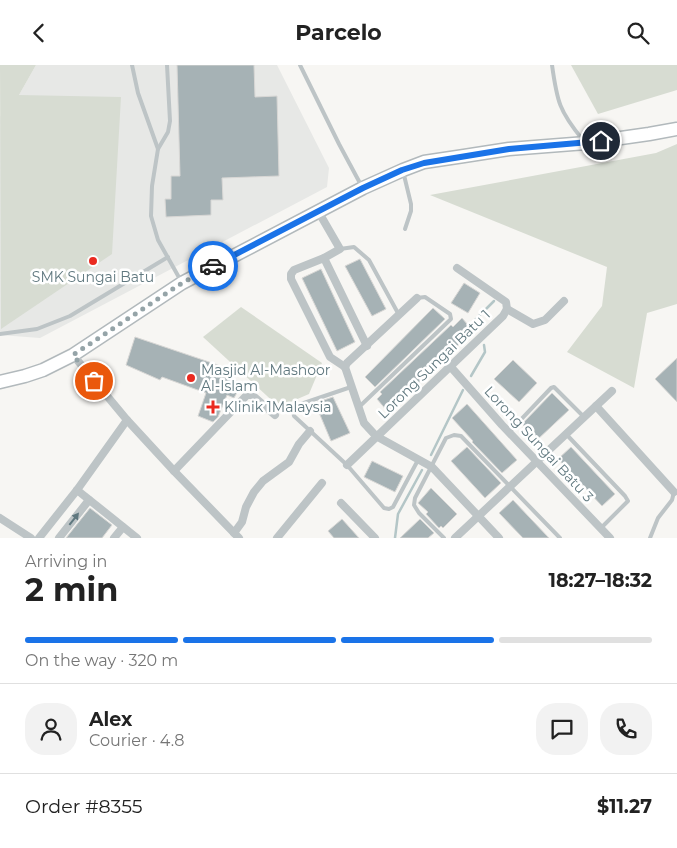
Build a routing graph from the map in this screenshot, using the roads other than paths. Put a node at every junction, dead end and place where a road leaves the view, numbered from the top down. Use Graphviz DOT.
graph roads {
  1 [pos="132,65"];
  2 [pos="168,65"];
  3 [pos="300,65"];
  4 [pos="552,65"];
  5 [pos="677,129"];
  6 [pos="586,143"];
  7 [pos="158,149"];
  8 [pos="402,170"];
  9 [pos="363,188"];
  10 [pos="318,211"];
  11 [pos="404,229"];
  12 [pos="340,249"];
  13 [pos="168,257"];
  14 [pos="324,259"];
  15 [pos="457,268"];
  16 [pos="182,283"];
  17 [pos="417,299"];
  18 [pos="564,301"];
  19 [pos="507,309"];
  20 [pos="399,315"];
  21 [pos="0,334"];
  22 [pos="367,345"];
  23 [pos="73,355"];
  24 [pos="450,366"];
  25 [pos="345,367"];
  26 [pos="0,382"];
  27 [pos="351,387"];
  28 [pos="612,391"];
  29 [pos="596,406"];
  30 [pos="359,407"];
  31 [pos="275,415"];
  32 [pos="584,417"];
  33 [pos="127,420"];
  34 [pos="310,431"];
  35 [pos="509,432"];
  36 [pos="566,434"];
  37 [pos="376,436"];
  38 [pos="418,459"];
  39 [pos="537,461"];
  40 [pos="347,465"];
  41 [pos="432,467"];
  42 [pos="174,471"];
  43 [pos="322,483"];
  44 [pos="510,486"];
  45 [pos="76,490"];
  46 [pos="674,492"];
  47 [pos="89,500"];
  48 [pos="341,503"];
  49 [pos="478,517"];
  50 [pos="0,518"];
  51 [pos="123,527"];
  52 [pos="600,528"];
  53 [pos="236,535"];
  54 [pos="31,538"];
  55 [pos="39,538"];
  56 [pos="59,538"];
  57 [pos="114,538"];
  58 [pos="137,538"];
  59 [pos="277,538"];
  60 [pos="375,538"];
  61 [pos="444,538"];
  62 [pos="455,538"];
  63 [pos="499,538"];
  64 [pos="560,538"];
  65 [pos="610,538"];
  66 [pos="650,538"];
  1 -- 7 [label="lane"];
  2 -- 7 [label="lane"];
  3 -- 9 [label="lane"];
  4 -- 6 [label="lane"];
  5 -- 6 [label="main road"];
  6 -- 8 [label="main road"];
  7 -- 13 [label="lane"];
  8 -- 9 [label="main road"];
  8 -- 11 [label="lane"];
  9 -- 10 [label="main road"];
  10 -- 12 [label="street"];
  10 -- 16 [label="main road"];
  12 -- 14 [label="street"];
  12 -- 20 [label="lane"];
  13 -- 16 [label="lane"];
  13 -- 21 [label="lane"];
  14 -- 22 [label="street"];
  14 -- 25 [label="street"];
  15 -- 19 [label="street"];
  16 -- 23 [label="main road"];
  17 -- 20 [label="street"];
  17 -- 30 [label="lane"];
  18 -- 19 [label="street"];
  19 -- 24 [label="street, Lorong Sungai Batu 1"];
  20 -- 22 [label="street"];
  22 -- 25 [label="street"];
  23 -- 26 [label="main road"];
  23 -- 33 [label="street"];
  24 -- 35 [label="street, Lorong Sungai Batu 3"];
  24 -- 37 [label="street, Lorong Sungai Batu 1"];
  25 -- 27 [label="street"];
  27 -- 30 [label="street"];
  27 -- 34 [label="lane"];
  28 -- 29 [label="street"];
  29 -- 32 [label="street"];
  29 -- 46 [label="street"];
  30 -- 37 [label="street"];
  31 -- 42 [label="street"];
  32 -- 35 [label="lane"];
  32 -- 36 [label="street"];
  33 -- 42 [label="street"];
  33 -- 45 [label="street"];
  34 -- 40 [label="lane"];
  34 -- 53 [label="street"];
  35 -- 39 [label="street, Lorong Sungai Batu 3"];
  36 -- 39 [label="street"];
  36 -- 52 [label="lane"];
  37 -- 38 [label="street"];
  37 -- 40 [label="street, Lorong Sungai Batu 1"];
  38 -- 40 [label="lane"];
  38 -- 41 [label="street"];
  39 -- 44 [label="street"];
  39 -- 52 [label="street, Lorong Sungai Batu 3"];
  41 -- 44 [label="lane"];
  41 -- 49 [label="street"];
  41 -- 61 [label="lane"];
  42 -- 53 [label="street"];
  43 -- 59 [label="street"];
  44 -- 49 [label="street"];
  44 -- 64 [label="lane"];
  45 -- 47 [label="street"];
  45 -- 55 [label="street"];
  46 -- 66 [label="lane"];
  47 -- 51 [label="street"];
  56 -- 47 [label="street, one-way"];
  48 -- 60 [label="street"];
  49 -- 62 [label="street"];
  49 -- 63 [label="street"];
  50 -- 54 [label="street"];
  51 -- 57 [label="street"];
  51 -- 58 [label="street"];
  52 -- 65 [label="street, Lorong Sungai Batu 3"];
}
